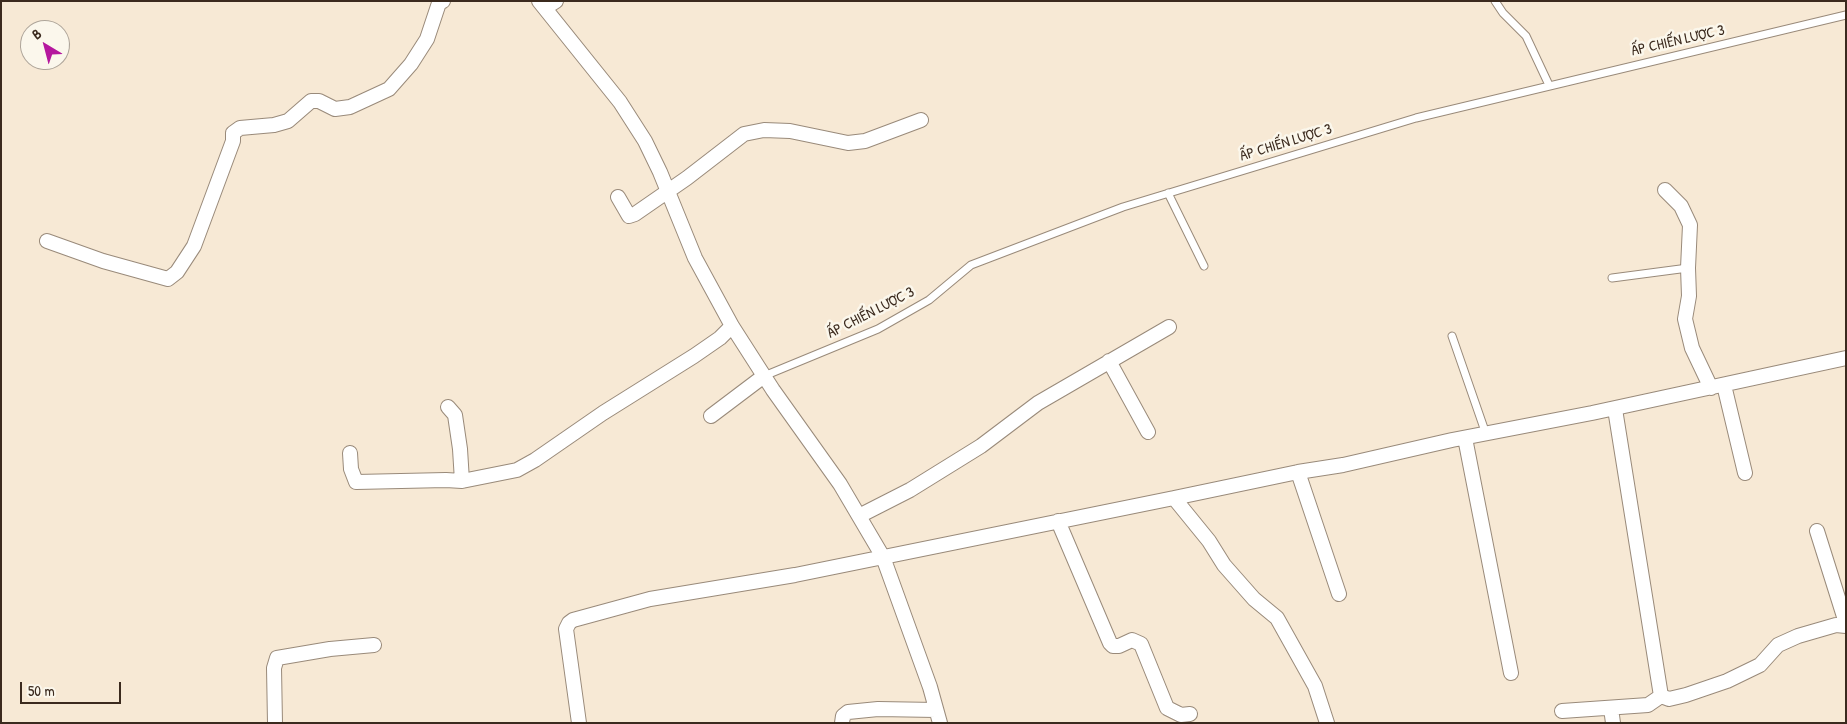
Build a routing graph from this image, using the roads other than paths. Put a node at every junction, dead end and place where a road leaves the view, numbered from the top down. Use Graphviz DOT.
graph roads {
  1 [pos="443,1"];
  2 [pos="1496,1"];
  3 [pos="547,4"];
  4 [pos="1846,15"];
  5 [pos="1549,86"];
  6 [pos="922,120"];
  7 [pos="1665,190"];
  8 [pos="668,191"];
  9 [pos="1170,196"];
  10 [pos="618,197"];
  11 [pos="47,241"];
  12 [pos="1204,266"];
  13 [pos="1688,268"];
  14 [pos="1612,278"];
  15 [pos="732,326"];
  16 [pos="1169,326"];
  17 [pos="1452,336"];
  18 [pos="1846,358"];
  19 [pos="1109,361"];
  20 [pos="764,376"];
  21 [pos="1718,386"];
  22 [pos="448,407"];
  23 [pos="1615,408"];
  24 [pos="711,416"];
  25 [pos="1148,432"];
  26 [pos="1486,434"];
  27 [pos="1465,438"];
  28 [pos="350,453"];
  29 [pos="1298,472"];
  30 [pos="1745,473"];
  31 [pos="462,481"];
  32 [pos="1174,498"];
  33 [pos="859,516"];
  34 [pos="1058,521"];
  35 [pos="1817,531"];
  36 [pos="883,557"];
  37 [pos="1339,594"];
  38 [pos="1846,625"];
  39 [pos="374,645"];
  40 [pos="1511,673"];
  41 [pos="1660,696"];
  42 [pos="1611,708"];
  43 [pos="1562,712"];
  44 [pos="1190,714"];
  45 [pos="938,716"];
  46 [pos="276,723"];
  47 [pos="579,723"];
  48 [pos="842,723"];
  49 [pos="1327,723"];
  50 [pos="1613,723"];
  1 -- 11 [label="street"];
  2 -- 5 [label="lane"];
  3 -- 8 [label="street"];
  4 -- 5 [label="lane, ẤP CHIẾN LƯỢC 3"];
  5 -- 9 [label="lane, ẤP CHIẾN LƯỢC 3"];
  6 -- 8 [label="street"];
  7 -- 13 [label="street"];
  8 -- 10 [label="street"];
  8 -- 15 [label="street"];
  9 -- 12 [label="lane"];
  9 -- 20 [label="lane, ẤP CHIẾN LƯỢC 3"];
  13 -- 14 [label="lane"];
  13 -- 21 [label="street"];
  15 -- 20 [label="street"];
  15 -- 31 [label="street"];
  16 -- 19 [label="street"];
  17 -- 26 [label="lane"];
  18 -- 21 [label="street"];
  19 -- 25 [label="street"];
  19 -- 33 [label="street"];
  20 -- 24 [label="street"];
  20 -- 33 [label="street"];
  21 -- 23 [label="street"];
  21 -- 30 [label="street"];
  22 -- 31 [label="street"];
  23 -- 26 [label="street"];
  23 -- 41 [label="street"];
  26 -- 27 [label="street"];
  27 -- 29 [label="street"];
  27 -- 40 [label="street"];
  28 -- 31 [label="street"];
  29 -- 32 [label="street"];
  29 -- 37 [label="street"];
  32 -- 34 [label="street"];
  32 -- 49 [label="street"];
  33 -- 36 [label="street"];
  34 -- 36 [label="street"];
  34 -- 44 [label="street"];
  35 -- 38 [label="street"];
  36 -- 45 [label="street"];
  36 -- 47 [label="street"];
  38 -- 41 [label="street"];
  39 -- 46 [label="street"];
  41 -- 42 [label="street"];
  42 -- 43 [label="street"];
  42 -- 50 [label="street"];
  45 -- 48 [label="street"];
}
